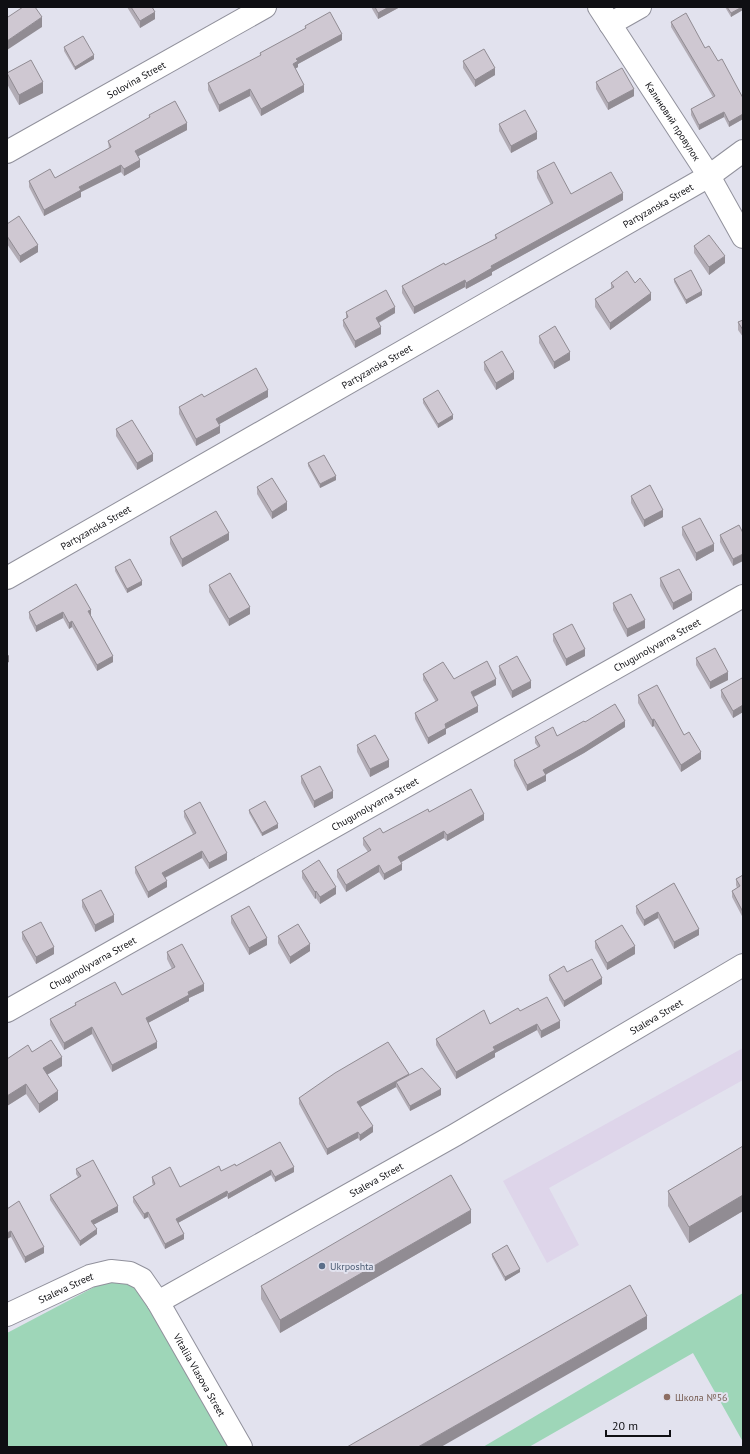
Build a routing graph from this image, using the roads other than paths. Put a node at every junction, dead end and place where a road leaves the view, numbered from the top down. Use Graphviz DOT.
graph roads {
  1 [pos="265,7"];
  2 [pos="640,7"];
  3 [pos="605,15"];
  4 [pos="743,151"];
  5 [pos="7,152"];
  6 [pos="709,176"];
  7 [pos="743,237"];
  8 [pos="7,578"];
  9 [pos="743,596"];
  10 [pos="743,965"];
  11 [pos="7,1011"];
  12 [pos="158,1302"];
  13 [pos="7,1315"];
  14 [pos="241,1447"];
  1 -- 5 [label="street, Solovina Street"];
  2 -- 3 [label="street"];
  3 -- 6 [label="street, Калиновий провулок"];
  4 -- 6 [label="street, Partyzanska Street"];
  6 -- 7 [label="street, Калиновий провулок"];
  6 -- 8 [label="street, Partyzanska Street"];
  9 -- 11 [label="street, Chugunolyvarna Street"];
  10 -- 12 [label="street, Staleva Street"];
  12 -- 13 [label="street, Staleva Street"];
  12 -- 14 [label="street, Vitaliia Vlasova Street"];
}
